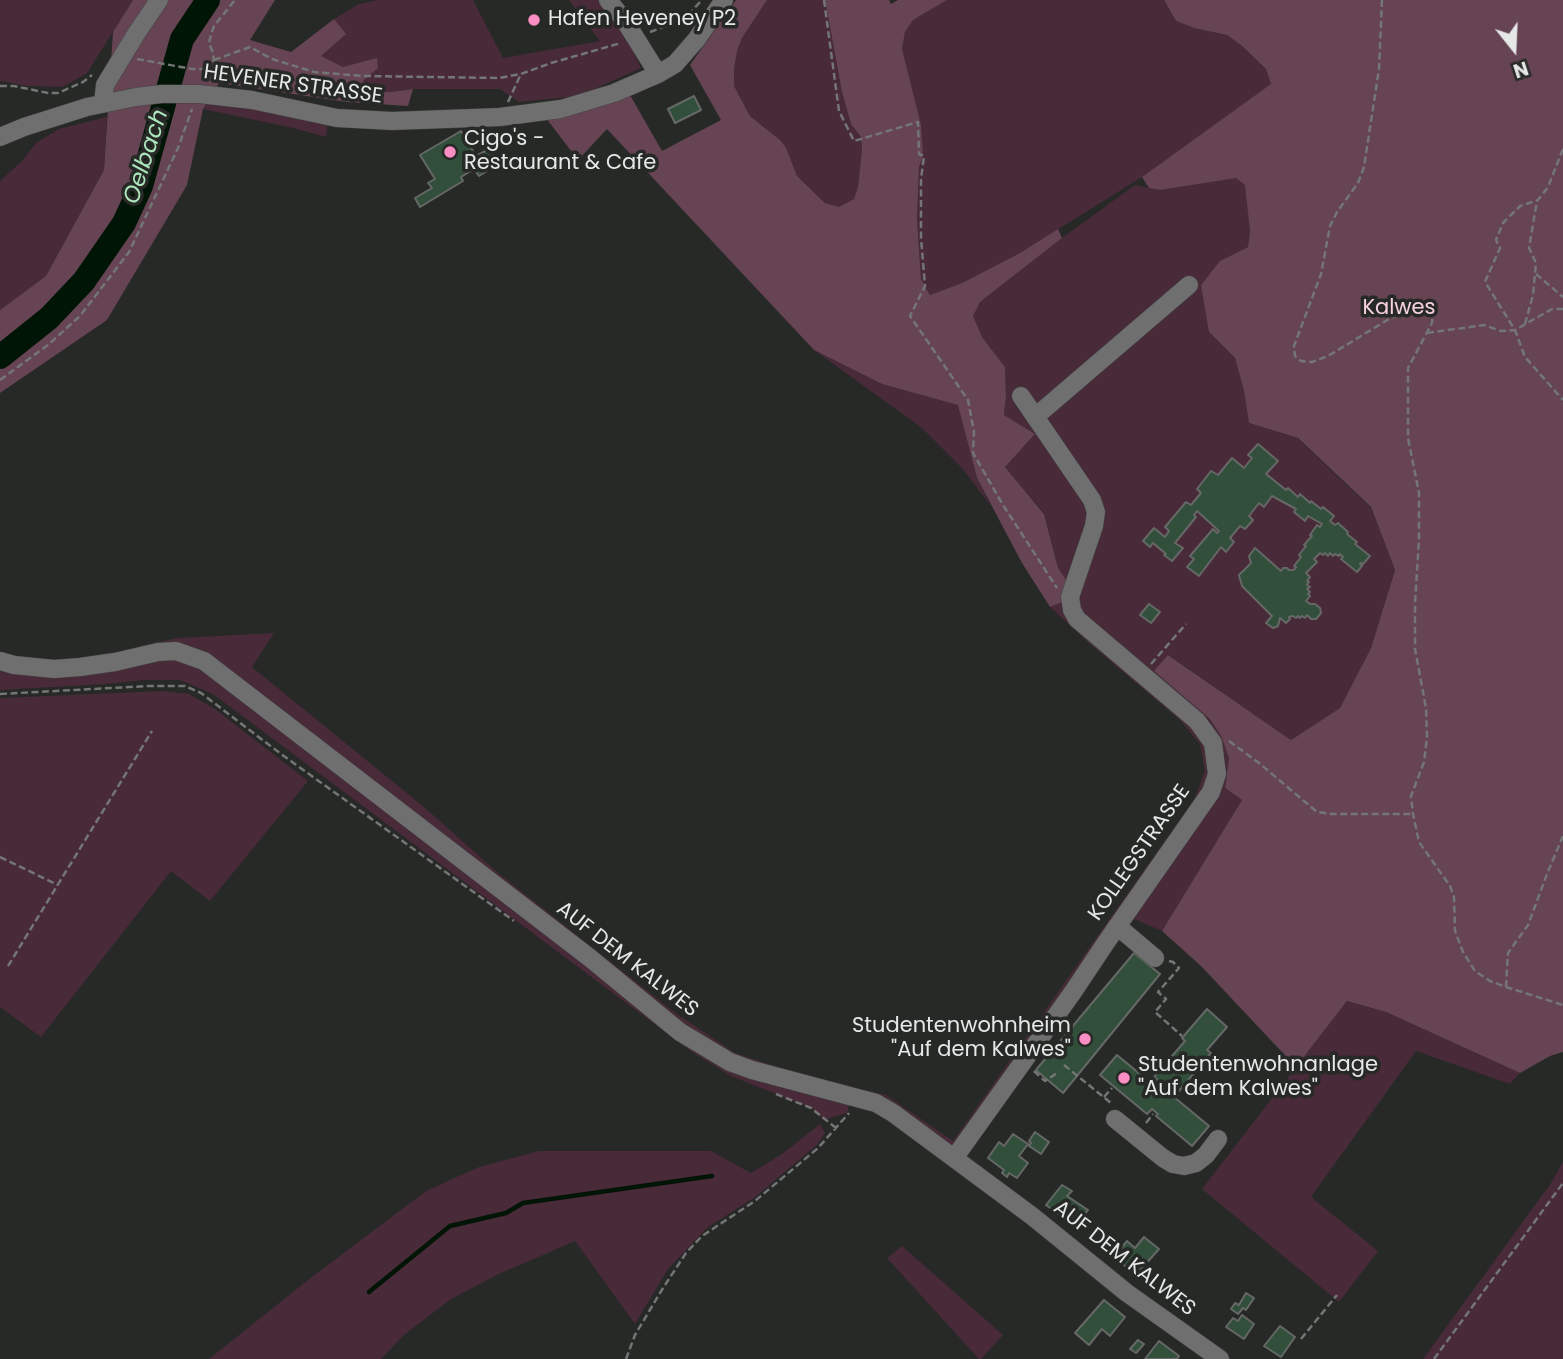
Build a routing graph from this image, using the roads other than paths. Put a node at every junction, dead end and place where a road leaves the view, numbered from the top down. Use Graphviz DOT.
graph roads {
  1 [pos="159,0"];
  2 [pos="608,0"];
  3 [pos="724,0"];
  4 [pos="658,74"];
  5 [pos="103,103"];
  6 [pos="0,125"];
  7 [pos="27,126"];
  8 [pos="0,137"];
  9 [pos="1189,285"];
  10 [pos="1021,396"];
  11 [pos="1035,417"];
  12 [pos="0,661"];
  13 [pos="1117,926"];
  14 [pos="1155,958"];
  15 [pos="1114,1111"];
  16 [pos="1217,1139"];
  17 [pos="955,1157"];
  18 [pos="1220,1359"];
  1 -- 5 [label="street"];
  2 -- 4 [label="street"];
  3 -- 4 [label="street, HEVENER STRASSE"];
  4 -- 5 [label="street, HEVENER STRASSE"];
  5 -- 7 [label="street, HEVENER STRASSE"];
  6 -- 7 [label="street"];
  7 -- 8 [label="street, HEVENER STRASSE"];
  9 -- 11 [label="street"];
  10 -- 11 [label="street"];
  11 -- 13 [label="street, KOLLEGSTRASSE"];
  12 -- 17 [label="street, AUF DEM KALWES"];
  13 -- 14 [label="street"];
  13 -- 17 [label="street, KOLLEGSTRASSE"];
  15 -- 16 [label="street"];
  17 -- 18 [label="street, AUF DEM KALWES"];
}
